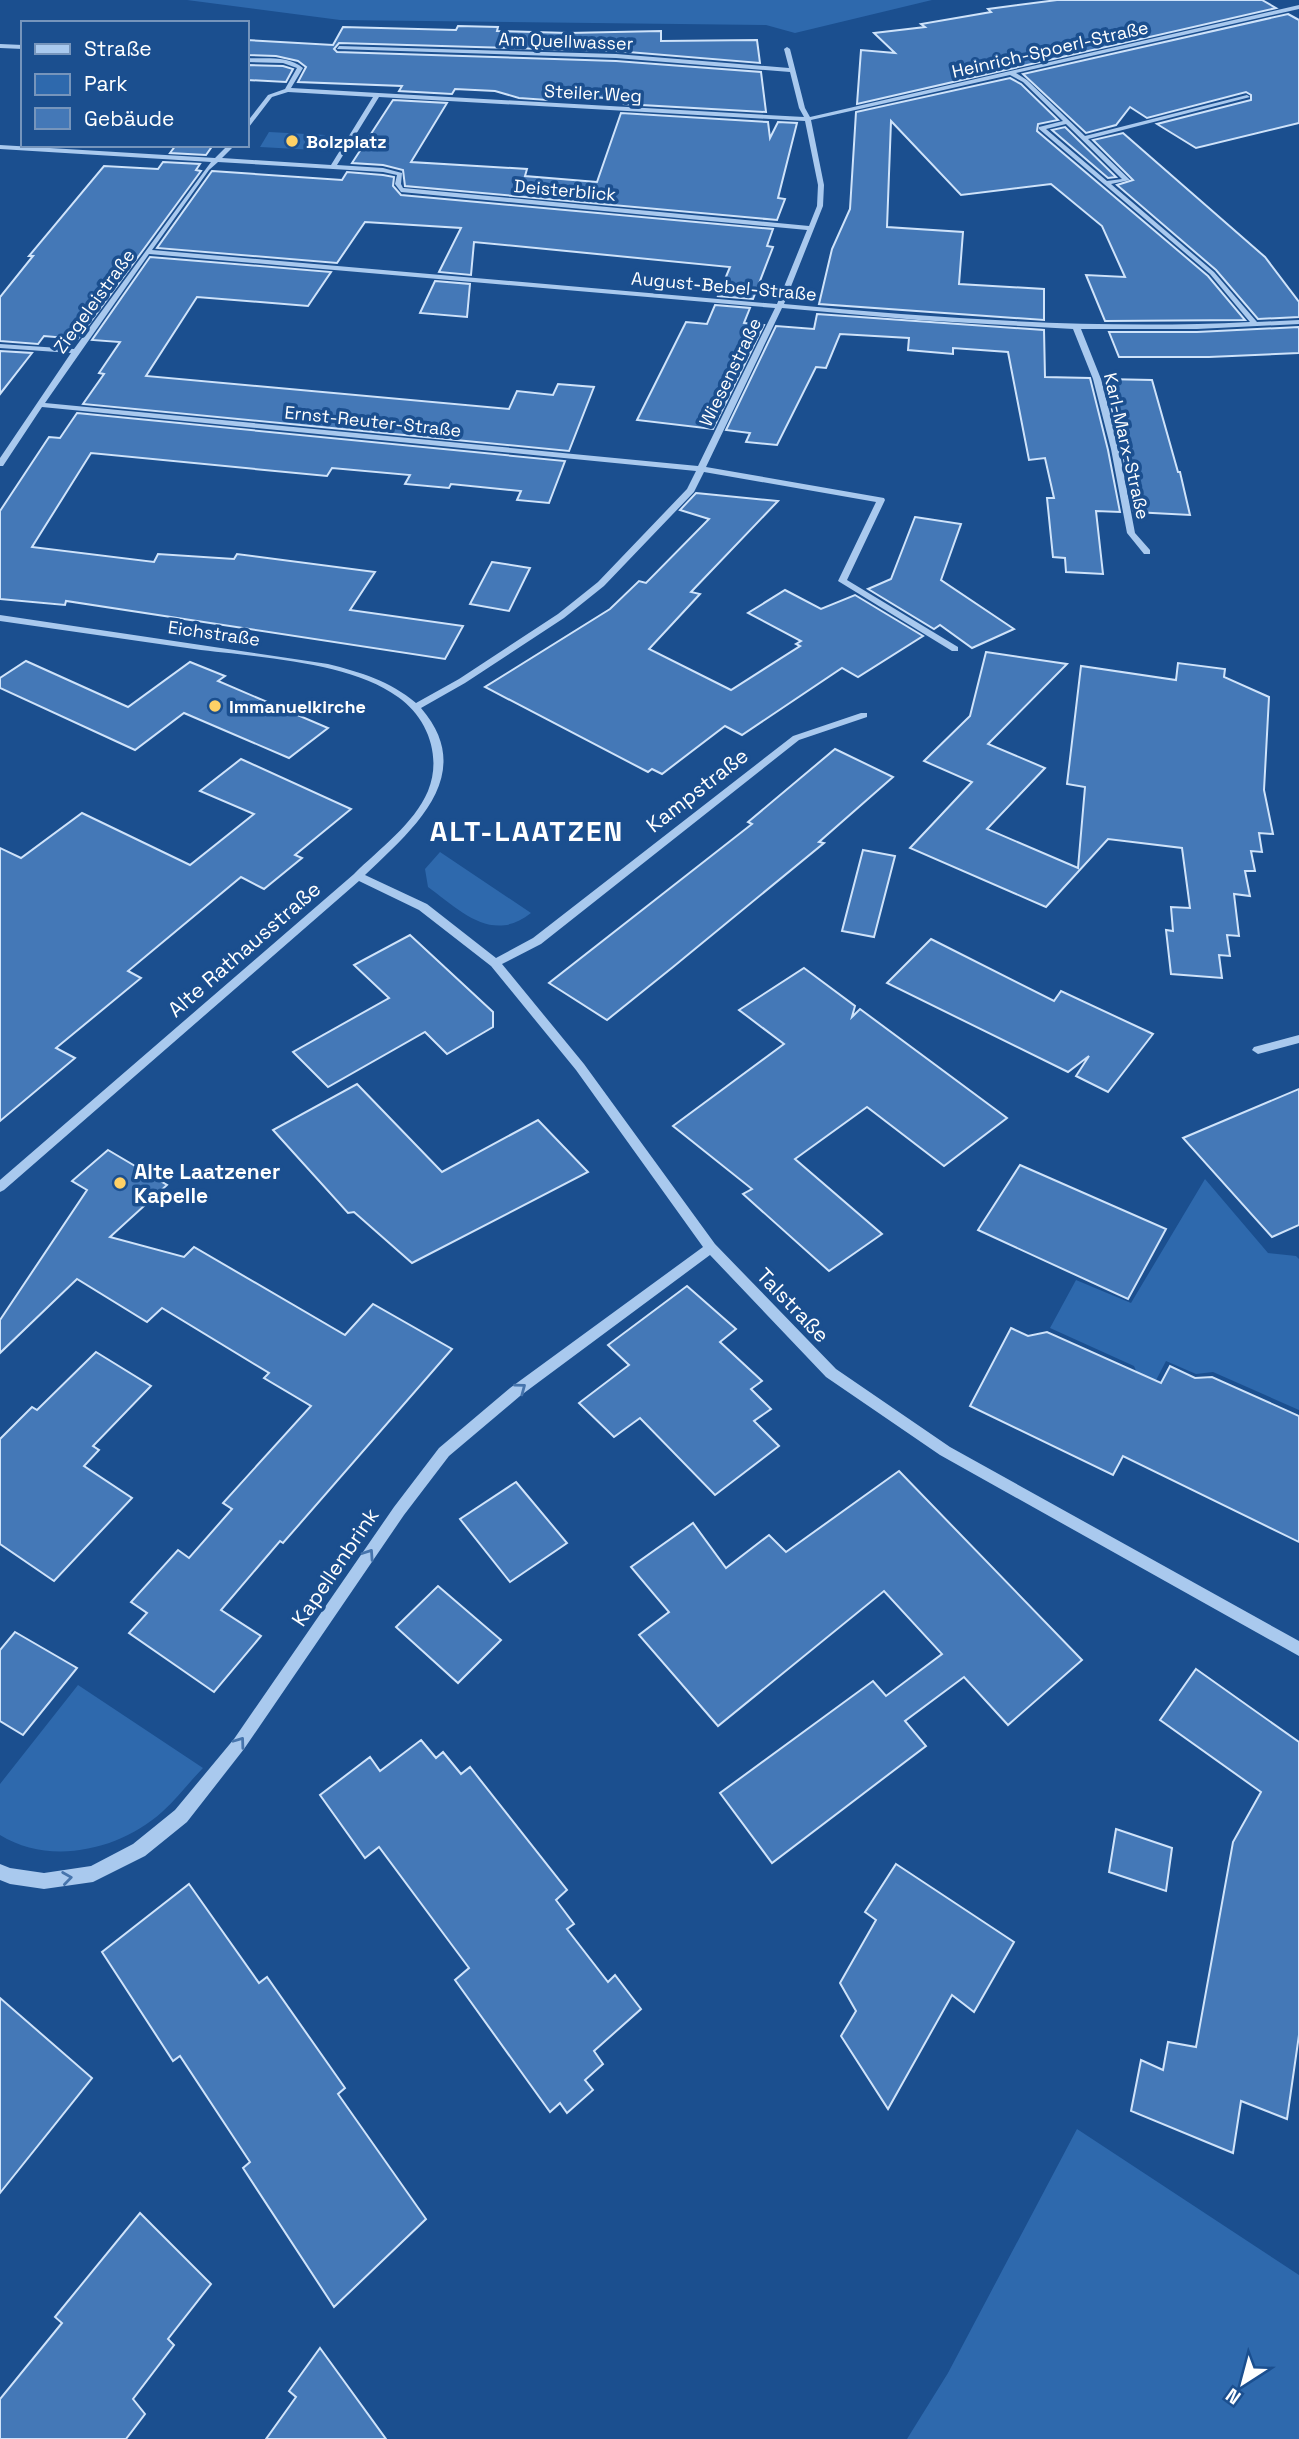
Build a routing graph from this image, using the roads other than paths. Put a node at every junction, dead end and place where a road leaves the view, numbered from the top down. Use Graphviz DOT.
graph roads {
  1 [pos="1299,7"];
  2 [pos="0,46"];
  3 [pos="21,47"];
  4 [pos="339,48"];
  5 [pos="786,48"];
  6 [pos="248,60"];
  7 [pos="792,70"];
  8 [pos="1011,73"];
  9 [pos="287,89"];
  10 [pos="377,95"];
  11 [pos="1247,97"];
  12 [pos="808,119"];
  13 [pos="1065,122"];
  14 [pos="248,125"];
  15 [pos="1084,138"];
  16 [pos="0,147"];
  17 [pos="230,147"];
  18 [pos="218,160"];
  19 [pos="333,167"];
  20 [pos="1104,183"];
  21 [pos="809,228"];
  22 [pos="148,252"];
  23 [pos="779,307"];
  24 [pos="1299,322"];
  25 [pos="1255,324"];
  26 [pos="1076,327"];
  27 [pos="0,346"];
  28 [pos="76,351"];
  29 [pos="41,405"];
  30 [pos="0,464"];
  31 [pos="701,469"];
  32 [pos="1147,552"];
  33 [pos="0,618"];
  34 [pos="955,649"];
  35 [pos="415,707"];
  36 [pos="864,715"];
  37 [pos="358,876"];
  38 [pos="495,963"];
  39 [pos="1299,1039"];
  40 [pos="1258,1049"];
  41 [pos="0,1187"];
  42 [pos="711,1248"];
  43 [pos="1299,1648"];
  44 [pos="0,1872"];
  1 -- 8 [label="street, Heinrich-Spoerl-Straße"];
  2 -- 3 [label="street"];
  4 -- 7 [label="street, Am Quellwasser"];
  5 -- 7 [label="street, Wiesenstraße"];
  6 -- 9 [label="street"];
  7 -- 12 [label="street, Wiesenstraße"];
  8 -- 12 [label="street, Heinrich-Spoerl-Straße"];
  8 -- 13 [label="street"];
  9 -- 10 [label="street, Steiler Weg"];
  9 -- 14 [label="street"];
  10 -- 12 [label="street, Steiler Weg"];
  10 -- 19 [label="street"];
  11 -- 15 [label="street"];
  12 -- 21 [label="street, Wiesenstraße"];
  13 -- 15 [label="street"];
  13 -- 20 [label="street"];
  15 -- 20 [label="street"];
  16 -- 18 [label="street"];
  17 -- 18 [label="street"];
  18 -- 19 [label="street"];
  18 -- 22 [label="street, Ziegeleistraße"];
  19 -- 21 [label="street, Deisterblick"];
  20 -- 25 [label="street"];
  21 -- 23 [label="street, Wiesenstraße"];
  22 -- 23 [label="street, August-Bebel-Straße"];
  22 -- 28 [label="street, Ziegeleistraße"];
  23 -- 26 [label="street, August-Bebel-Straße"];
  23 -- 31 [label="street, Wiesenstraße"];
  24 -- 25 [label="street, August-Bebel-Straße"];
  25 -- 26 [label="street, August-Bebel-Straße"];
  26 -- 32 [label="street, Karl-Marx-Straße"];
  27 -- 28 [label="street"];
  28 -- 29 [label="street, Ziegeleistraße"];
  29 -- 30 [label="street, Ziegeleistraße"];
  29 -- 31 [label="street, Ernst-Reuter-Straße"];
  31 -- 34 [label="street"];
  31 -- 35 [label="street, Wiesenstraße"];
  33 -- 35 [label="street, Eichstraße"];
  35 -- 37 [label="street, Alte Rathausstraße"];
  36 -- 38 [label="street, Kampstraße"];
  37 -- 38 [label="street, Talstraße"];
  37 -- 41 [label="street, Alte Rathausstraße"];
  38 -- 42 [label="street, Talstraße"];
  39 -- 40 [label="street"];
  42 -- 43 [label="street, Talstraße"];
  44 -- 42 [label="street, Kapellenbrink, one-way"];
}
